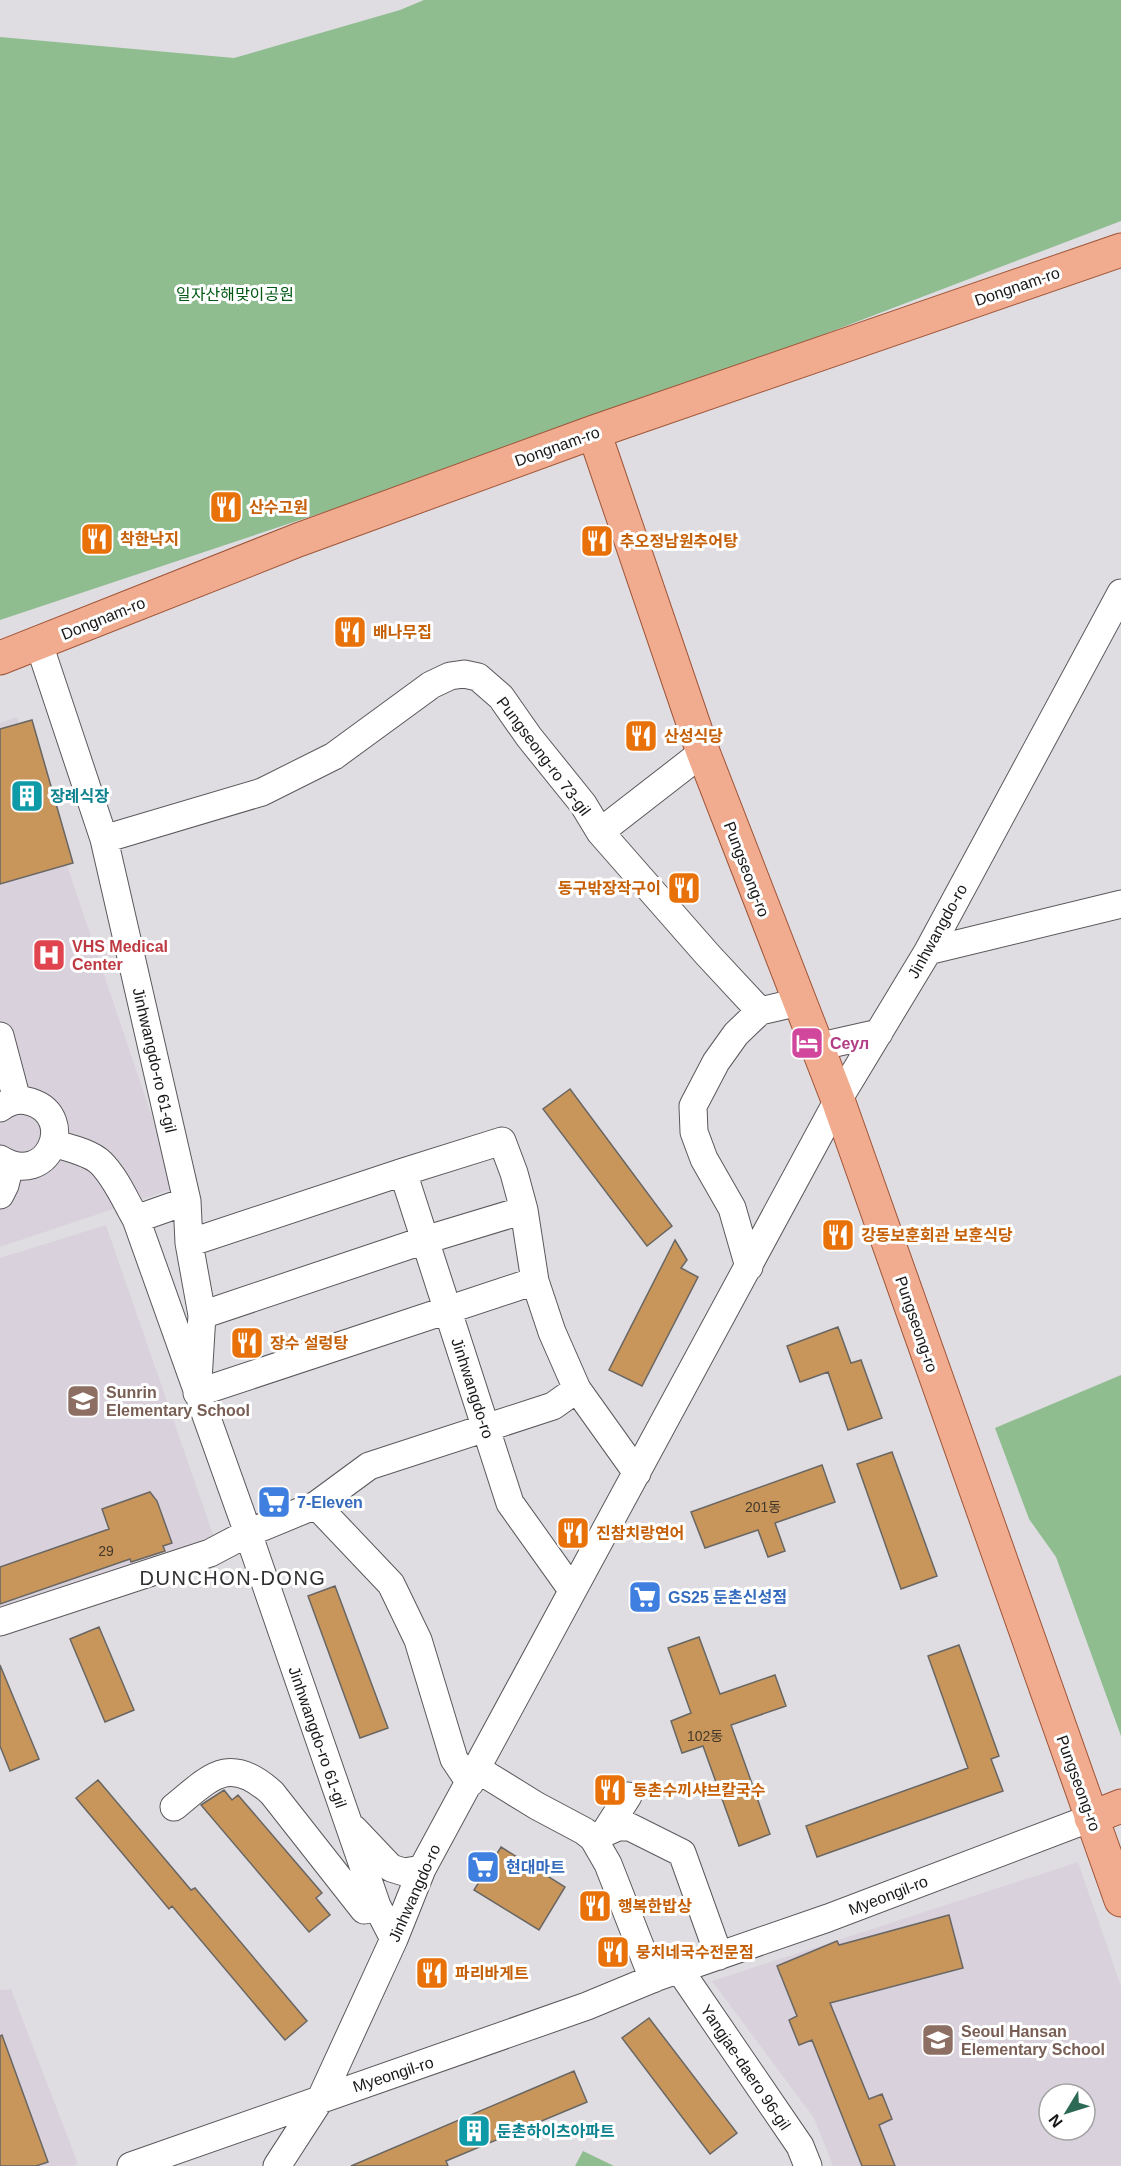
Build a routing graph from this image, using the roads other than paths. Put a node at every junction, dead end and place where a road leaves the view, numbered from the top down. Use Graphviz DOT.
graph roads {
  1 [pos="1121,250"];
  2 [pos="594,432"];
  3 [pos="1121,593"];
  4 [pos="39,644"];
  5 [pos="0,658"];
  6 [pos="703,752"];
  7 [pos="600,831"];
  8 [pos="104,839"];
  9 [pos="1121,904"];
  10 [pos="928,951"];
  11 [pos="799,1002"];
  12 [pos="760,1011"];
  13 [pos="879,1033"];
  14 [pos="0,1036"];
  15 [pos="817,1047"];
  16 [pos="838,1100"];
  17 [pos="8,1104"];
  18 [pos="53,1143"];
  19 [pos="5,1162"];
  20 [pos="403,1172"];
  21 [pos="0,1195"];
  22 [pos="187,1201"];
  23 [pos="524,1210"];
  24 [pos="136,1219"];
  25 [pos="425,1240"];
  26 [pos="189,1244"];
  27 [pos="749,1267"];
  28 [pos="535,1281"];
  29 [pos="448,1311"];
  30 [pos="202,1315"];
  31 [pos="577,1389"];
  32 [pos="197,1393"];
  33 [pos="485,1427"];
  34 [pos="637,1473"];
  35 [pos="316,1505"];
  36 [pos="248,1533"];
  37 [pos="572,1590"];
  38 [pos="0,1622"];
  39 [pos="473,1776"];
  40 [pos="628,1796"];
  41 [pos="1121,1806"];
  42 [pos="174,1807"];
  43 [pos="1091,1818"];
  44 [pos="346,1822"];
  45 [pos="599,1835"];
  46 [pos="422,1869"];
  47 [pos="1121,1900"];
  48 [pos="377,1906"];
  49 [pos="394,1939"];
  50 [pos="719,1956"];
  51 [pos="679,1969"];
  52 [pos="653,1979"];
  53 [pos="321,2098"];
  54 [pos="131,2166"];
  55 [pos="277,2166"];
  56 [pos="808,2166"];
  1 -- 2 [label="main road, Dongnam-ro"];
  2 -- 4 [label="main road, Dongnam-ro"];
  2 -- 6 [label="main road, Pungseong-ro"];
  3 -- 10 [label="street, Jinhwangdo-ro"];
  4 -- 5 [label="main road, Dongnam-ro"];
  4 -- 8 [label="street, Jinhwangdo-ro 61-gil"];
  6 -- 7 [label="street"];
  6 -- 11 [label="main road, Pungseong-ro"];
  7 -- 8 [label="street, Pungseong-ro 73-gil"];
  7 -- 12 [label="street, Pungseong-ro 73-gil"];
  8 -- 22 [label="street, Jinhwangdo-ro 61-gil"];
  9 -- 10 [label="street"];
  10 -- 13 [label="street, Jinhwangdo-ro"];
  11 -- 12 [label="street"];
  11 -- 15 [label="main road, Pungseong-ro"];
  12 -- 27 [label="street"];
  13 -- 15 [label="street"];
  13 -- 16 [label="street, Jinhwangdo-ro"];
  14 -- 17 [label="street"];
  15 -- 16 [label="main road, Pungseong-ro"];
  16 -- 27 [label="street, Jinhwangdo-ro"];
  16 -- 43 [label="main road, Pungseong-ro"];
  17 -- 18 [label="street"];
  18 -- 19 [label="street"];
  18 -- 24 [label="street, Jinhwangdo-ro 61-gil"];
  19 -- 21 [label="street"];
  20 -- 23 [label="street"];
  20 -- 25 [label="street, Jinhwangdo-ro"];
  20 -- 26 [label="street"];
  22 -- 24 [label="street"];
  22 -- 26 [label="street, Jinhwangdo-ro 61-gil"];
  23 -- 25 [label="street"];
  23 -- 28 [label="street"];
  24 -- 32 [label="street, Jinhwangdo-ro 61-gil"];
  25 -- 29 [label="street, Jinhwangdo-ro"];
  25 -- 30 [label="street"];
  26 -- 30 [label="street, Jinhwangdo-ro 61-gil"];
  27 -- 34 [label="street, Jinhwangdo-ro"];
  28 -- 29 [label="street"];
  28 -- 31 [label="street"];
  29 -- 32 [label="street"];
  29 -- 33 [label="street, Jinhwangdo-ro"];
  30 -- 32 [label="street, Jinhwangdo-ro 61-gil"];
  31 -- 33 [label="street"];
  31 -- 34 [label="street"];
  32 -- 36 [label="street, Jinhwangdo-ro 61-gil"];
  33 -- 35 [label="street"];
  33 -- 37 [label="street, Jinhwangdo-ro"];
  34 -- 37 [label="street, Jinhwangdo-ro"];
  35 -- 36 [label="street"];
  35 -- 39 [label="street"];
  36 -- 38 [label="street"];
  36 -- 44 [label="street, Jinhwangdo-ro 61-gil"];
  37 -- 39 [label="street, Jinhwangdo-ro"];
  39 -- 45 [label="street"];
  39 -- 46 [label="street, Jinhwangdo-ro"];
  40 -- 45 [label="street"];
  41 -- 43 [label="main road, Myeongil-ro"];
  42 -- 48 [label="street"];
  43 -- 47 [label="main road, Pungseong-ro"];
  43 -- 50 [label="street, Myeongil-ro"];
  44 -- 46 [label="street"];
  44 -- 48 [label="street, Jinhwangdo-ro 61-gil"];
  45 -- 50 [label="street"];
  45 -- 52 [label="street"];
  46 -- 49 [label="street, Jinhwangdo-ro"];
  48 -- 49 [label="street, Jinhwangdo-ro 61-gil"];
  49 -- 53 [label="street, Jinhwangdo-ro"];
  50 -- 51 [label="street, Myeongil-ro"];
  51 -- 52 [label="street, Myeongil-ro"];
  51 -- 56 [label="street, Yangjae-daero 96-gil"];
  52 -- 53 [label="street, Myeongil-ro"];
  53 -- 54 [label="street, Myeongil-ro"];
  53 -- 55 [label="street, Jinhwangdo-ro"];
}
